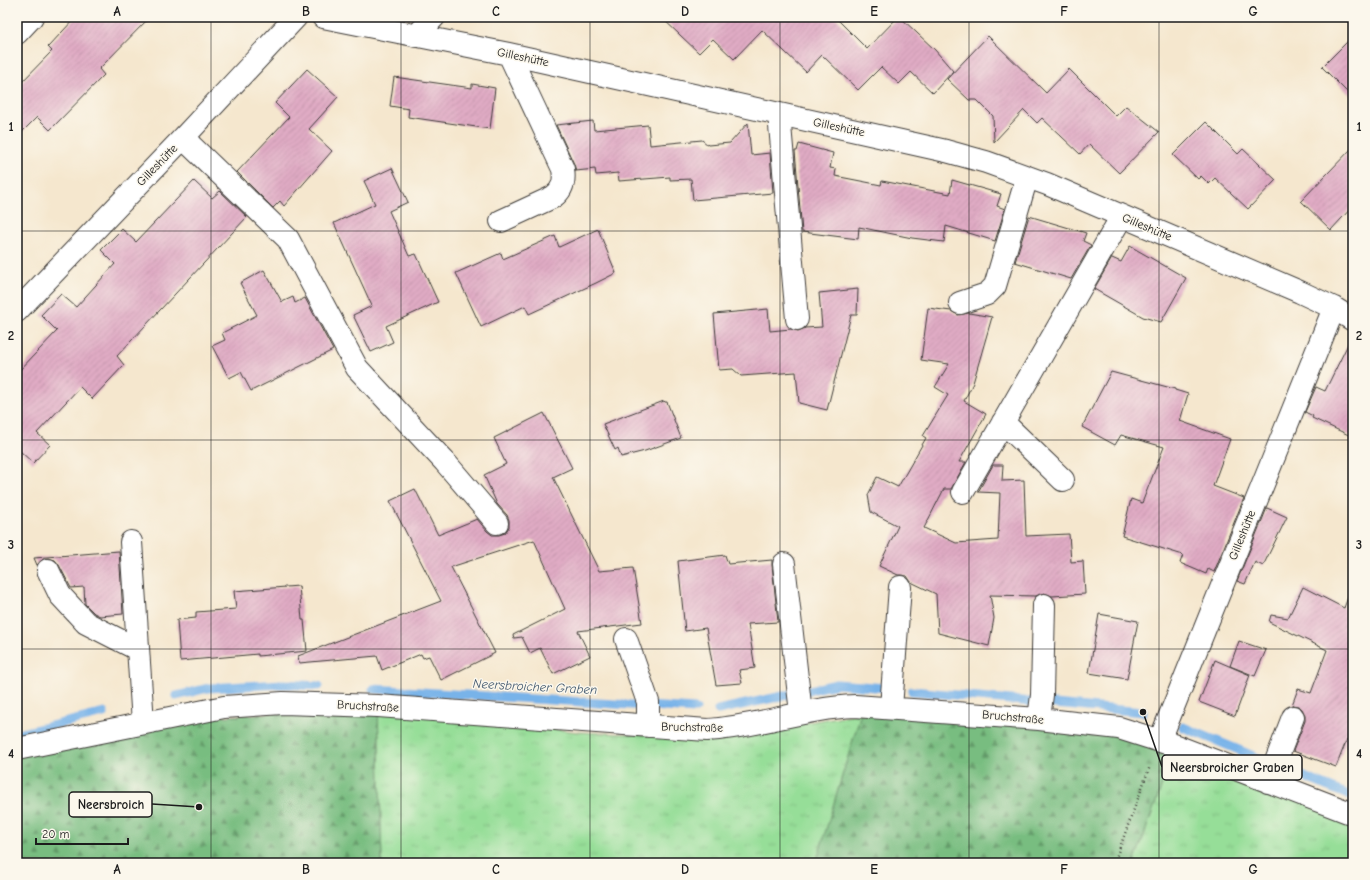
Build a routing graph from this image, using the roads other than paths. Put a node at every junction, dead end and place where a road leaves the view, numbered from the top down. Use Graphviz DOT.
graph roads {
  1 [pos="32,17"];
  2 [pos="296,17"];
  3 [pos="323,17"];
  4 [pos="434,17"];
  5 [pos="17,33"];
  6 [pos="416,36"];
  7 [pos="509,54"];
  8 [pos="779,114"];
  9 [pos="183,138"];
  10 [pos="1027,177"];
  11 [pos="1122,216"];
  12 [pos="500,221"];
  13 [pos="960,303"];
  14 [pos="1334,308"];
  15 [pos="17,311"];
  16 [pos="797,319"];
  17 [pos="1353,320"];
  18 [pos="1003,422"];
  19 [pos="1063,480"];
  20 [pos="963,492"];
  21 [pos="497,522"];
  22 [pos="131,542"];
  23 [pos="784,564"];
  24 [pos="48,570"];
  25 [pos="900,587"];
  26 [pos="1044,605"];
  27 [pos="626,639"];
  28 [pos="137,649"];
  29 [pos="892,694"];
  30 [pos="799,700"];
  31 [pos="141,707"];
  32 [pos="1040,707"];
  33 [pos="648,713"];
  34 [pos="1293,717"];
  35 [pos="1160,740"];
  36 [pos="17,749"];
  37 [pos="1273,770"];
  38 [pos="1353,814"];
  1 -- 5 [label="street"];
  2 -- 9 [label="street, Gilleshütte"];
  3 -- 6 [label="street, Gilleshütte"];
  4 -- 6 [label="street"];
  6 -- 7 [label="street, Gilleshütte"];
  7 -- 8 [label="street, Gilleshütte"];
  7 -- 12 [label="street"];
  8 -- 10 [label="street, Gilleshütte"];
  8 -- 16 [label="street"];
  9 -- 15 [label="street, Gilleshütte"];
  9 -- 21 [label="street"];
  10 -- 11 [label="street, Gilleshütte"];
  10 -- 13 [label="street"];
  11 -- 14 [label="street, Gilleshütte"];
  11 -- 18 [label="street"];
  14 -- 17 [label="street, Gilleshütte"];
  14 -- 35 [label="street, Gilleshütte"];
  18 -- 19 [label="street"];
  18 -- 20 [label="street"];
  22 -- 28 [label="street"];
  23 -- 30 [label="street"];
  24 -- 28 [label="street"];
  25 -- 29 [label="street"];
  26 -- 32 [label="street"];
  27 -- 33 [label="street"];
  28 -- 31 [label="street"];
  29 -- 30 [label="street, Bruchstraße"];
  29 -- 32 [label="street, Bruchstraße"];
  30 -- 33 [label="street, Bruchstraße"];
  31 -- 33 [label="street, Bruchstraße"];
  31 -- 36 [label="street, Bruchstraße"];
  32 -- 35 [label="street, Bruchstraße"];
  34 -- 37 [label="street"];
  35 -- 37 [label="street, Bruchstraße"];
  37 -- 38 [label="street, Bruchstraße"];
}
